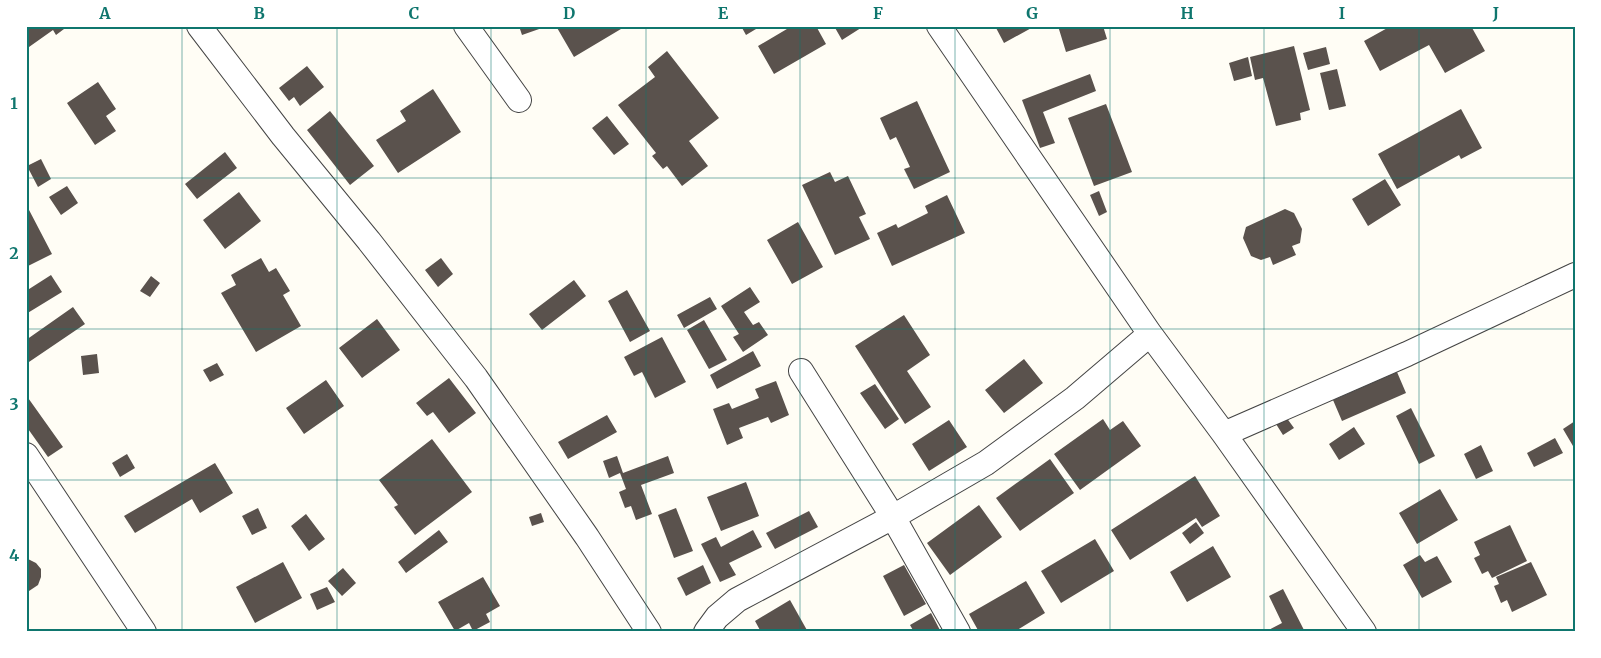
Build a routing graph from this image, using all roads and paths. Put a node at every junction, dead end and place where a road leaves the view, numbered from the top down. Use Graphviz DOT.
graph roads {
  1 [pos="199,26"];
  2 [pos="466,26"];
  3 [pos="939,26"];
  4 [pos="519,100"];
  5 [pos="1575,275"];
  6 [pos="1150,334"];
  7 [pos="801,370"];
  8 [pos="1224,434"];
  9 [pos="26,455"];
  10 [pos="893,517"];
  11 [pos="144,632"];
  12 [pos="649,632"];
  13 [pos="706,632"];
  14 [pos="958,632"];
  15 [pos="1364,632"];
  1 -- 12 [label="street"];
  2 -- 4 [label="street"];
  3 -- 6 [label="street"];
  5 -- 8 [label="street"];
  6 -- 8 [label="street"];
  6 -- 10 [label="street"];
  7 -- 10 [label="street"];
  8 -- 15 [label="street"];
  9 -- 11 [label="street"];
  10 -- 13 [label="street"];
  10 -- 14 [label="street"];
}
